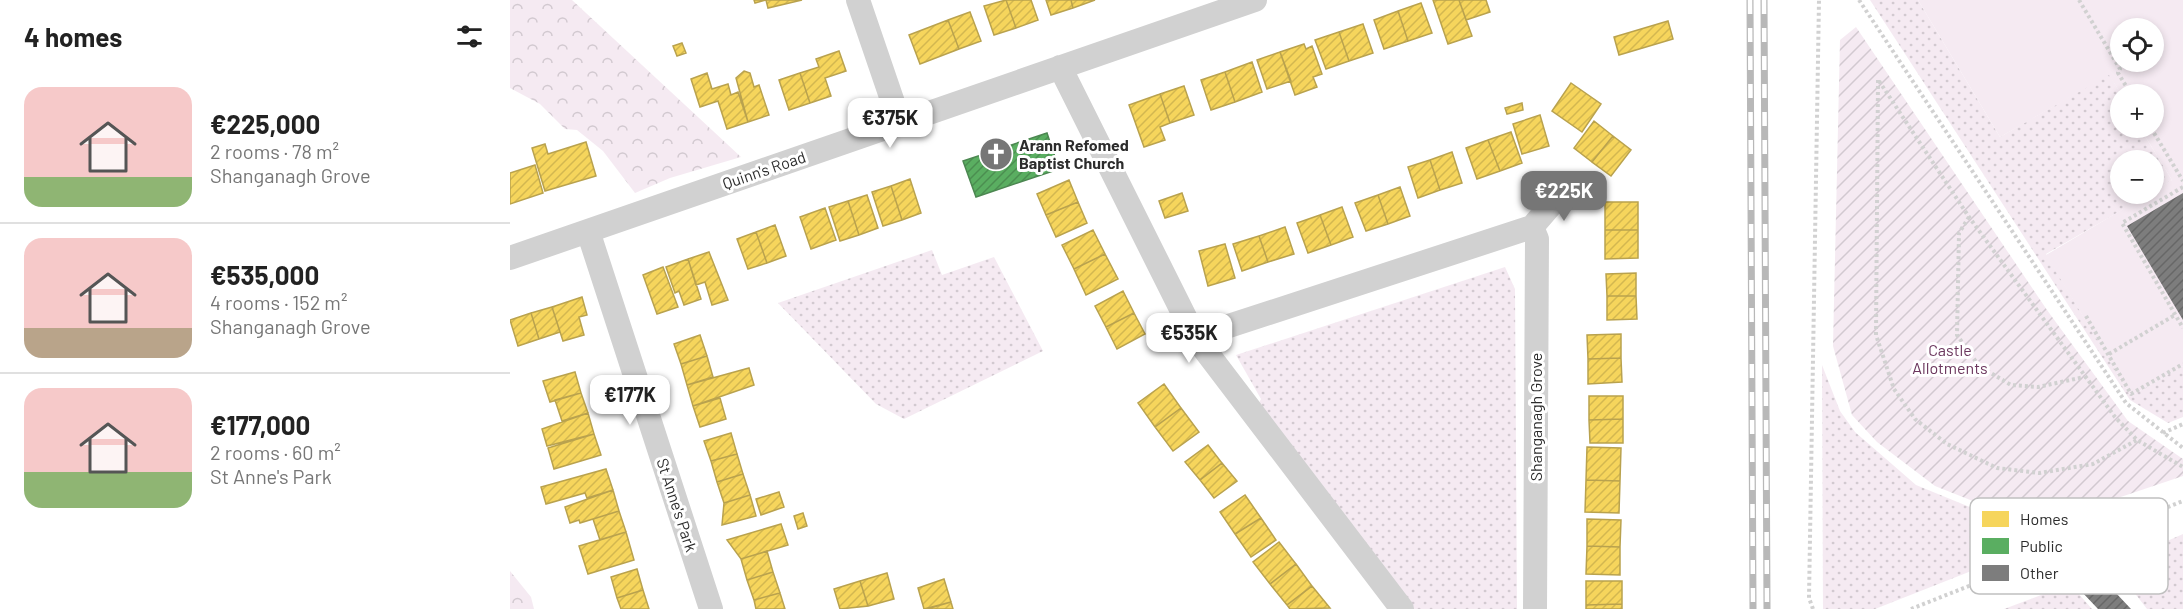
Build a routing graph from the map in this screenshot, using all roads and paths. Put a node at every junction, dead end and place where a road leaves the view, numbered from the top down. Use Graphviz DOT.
graph roads {
  1 [pos="858,0"];
  2 [pos="1256,0"];
  3 [pos="1819,0"];
  4 [pos="1859,0"];
  5 [pos="2079,0"];
  6 [pos="1060,67"];
  7 [pos="2125,84"];
  8 [pos="900,123"];
  9 [pos="2157,138"];
  10 [pos="2183,180"];
  11 [pos="2183,187"];
  12 [pos="1564,190"];
  13 [pos="1970,217"];
  14 [pos="1532,227"];
  15 [pos="588,231"];
  16 [pos="510,258"];
  17 [pos="2175,315"];
  18 [pos="2086,316"];
  19 [pos="2183,328"];
  20 [pos="1195,337"];
  21 [pos="2109,354"];
  22 [pos="2183,364"];
  23 [pos="2084,377"];
  24 [pos="2183,424"];
  25 [pos="2163,433"];
  26 [pos="2137,441"];
  27 [pos="2183,448"];
  28 [pos="2183,467"];
  29 [pos="2183,501"];
  30 [pos="2168,507"];
  31 [pos="1970,586"];
  32 [pos="711,609"];
  33 [pos="1402,609"];
  34 [pos="1535,609"];
  35 [pos="1813,609"];
  36 [pos="1911,609"];
  1 -- 8 [label="street"];
  2 -- 6 [label="street, Quinn's Road"];
  3 -- 35 [label="path"];
  4 -- 25 [label="path"];
  5 -- 7 [label="path"];
  6 -- 8 [label="street, Quinn's Road"];
  6 -- 20 [label="street"];
  8 -- 15 [label="street, Quinn's Road"];
  9 -- 10 [label="path"];
  11 -- 17 [label="path"];
  12 -- 14 [label="street"];
  13 -- 23 [label="path"];
  13 -- 23 [label="path"];
  13 -- 26 [label="path"];
  14 -- 20 [label="street"];
  14 -- 34 [label="street, Shanganagh Grove"];
  15 -- 16 [label="street, Quinn's Road"];
  15 -- 32 [label="street, St Anne's Park"];
  17 -- 19 [label="path"];
  17 -- 21 [label="path"];
  18 -- 21 [label="path"];
  20 -- 33 [label="street"];
  21 -- 22 [label="path"];
  23 -- 26 [label="path"];
  24 -- 25 [label="path"];
  25 -- 27 [label="path"];
  26 -- 28 [label="path"];
  29 -- 30 [label="path"];
  31 -- 36 [label="path"];
}
